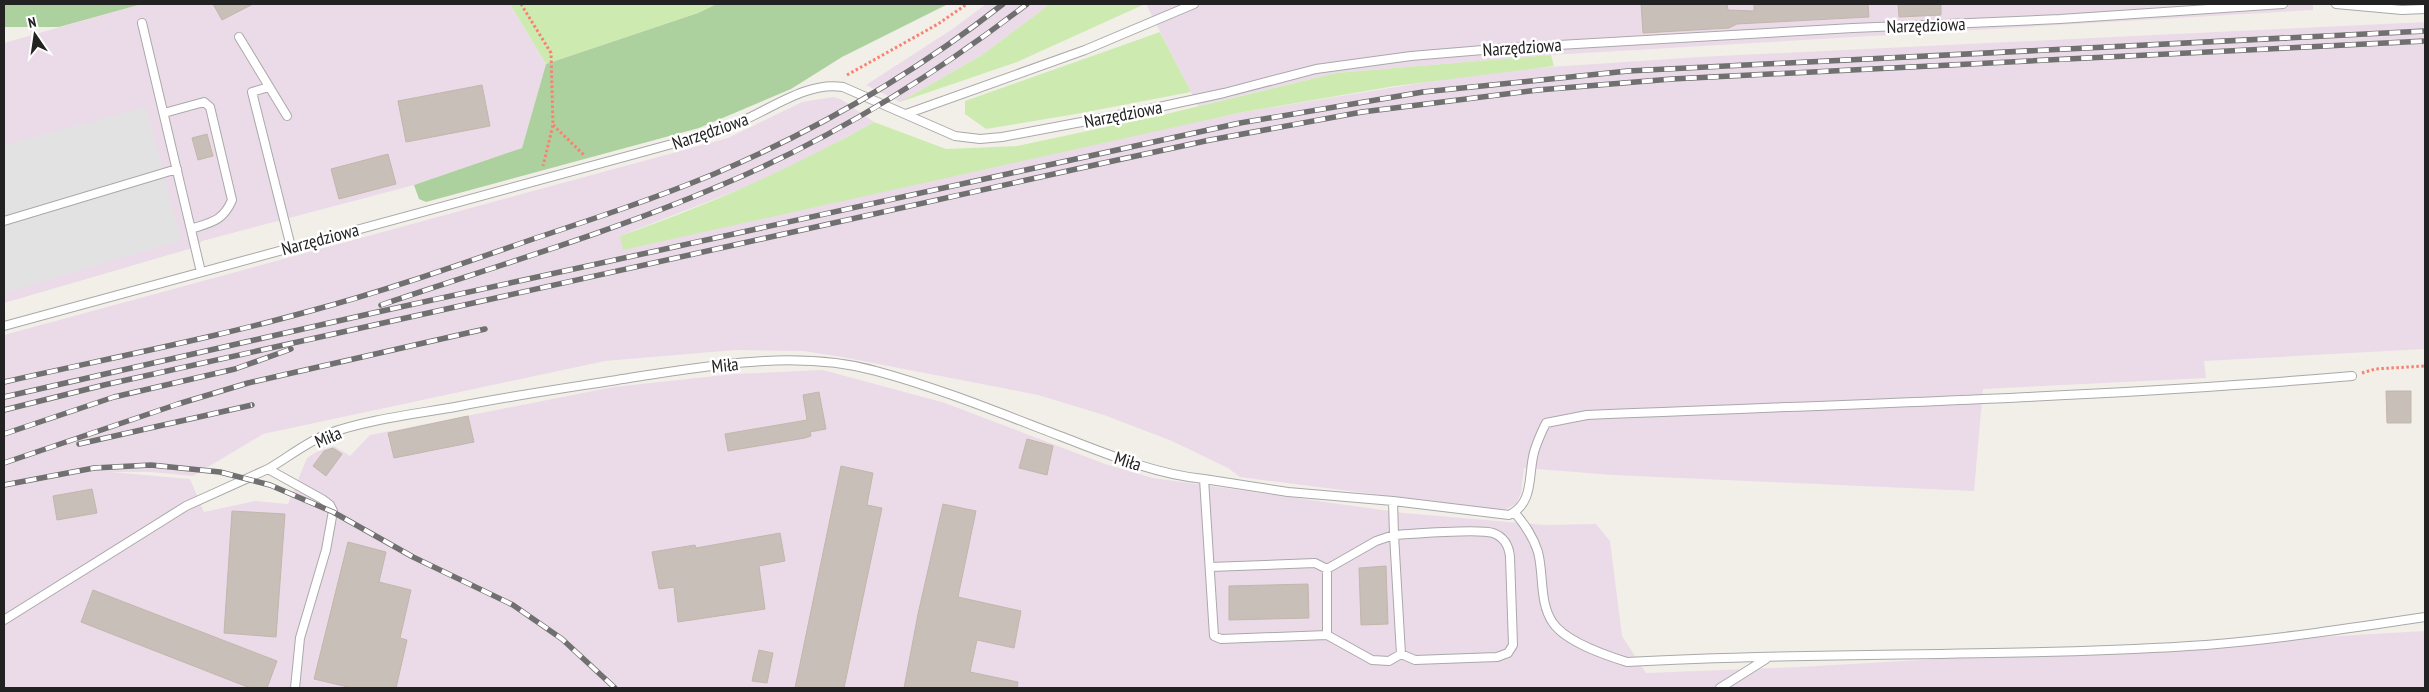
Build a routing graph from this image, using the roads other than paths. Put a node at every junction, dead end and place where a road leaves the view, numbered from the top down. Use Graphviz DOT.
graph roads {
  1 [pos="1194,4"];
  2 [pos="2283,4"];
  3 [pos="2336,4"];
  4 [pos="2425,9"];
  5 [pos="142,24"];
  6 [pos="240,36"];
  7 [pos="269,88"];
  8 [pos="164,113"];
  9 [pos="906,114"];
  10 [pos="287,116"];
  11 [pos="177,169"];
  12 [pos="4,221"];
  13 [pos="191,229"];
  14 [pos="291,247"];
  15 [pos="202,272"];
  16 [pos="4,326"];
  17 [pos="2352,376"];
  18 [pos="268,469"];
  19 [pos="1204,479"];
  20 [pos="1393,501"];
  21 [pos="1515,513"];
  22 [pos="1394,535"];
  23 [pos="1210,567"];
  24 [pos="1326,569"];
  25 [pos="2425,617"];
  26 [pos="4,620"];
  27 [pos="1328,635"];
  28 [pos="1401,654"];
  29 [pos="1768,658"];
  30 [pos="295,688"];
  31 [pos="1720,688"];
  1 -- 9 [label="lane"];
  2 -- 9 [label="lane, Narzędziowa"];
  3 -- 4 [label="lane"];
  5 -- 8 [label="lane"];
  6 -- 7 [label="lane"];
  7 -- 10 [label="lane"];
  7 -- 14 [label="lane"];
  8 -- 11 [label="lane"];
  8 -- 13 [label="lane"];
  9 -- 14 [label="lane, Narzędziowa"];
  11 -- 12 [label="lane"];
  11 -- 13 [label="lane"];
  13 -- 15 [label="lane"];
  14 -- 15 [label="lane, Narzędziowa"];
  15 -- 16 [label="lane, Narzędziowa"];
  17 -- 21 [label="lane"];
  18 -- 19 [label="lane, Miła"];
  18 -- 26 [label="lane, Miła"];
  18 -- 30 [label="lane"];
  19 -- 20 [label="lane, Miła"];
  19 -- 23 [label="lane"];
  20 -- 21 [label="lane, Miła"];
  20 -- 22 [label="lane"];
  21 -- 29 [label="lane"];
  22 -- 24 [label="lane"];
  22 -- 28 [label="lane"];
  22 -- 28 [label="lane"];
  23 -- 24 [label="lane"];
  23 -- 27 [label="lane"];
  24 -- 27 [label="lane"];
  25 -- 29 [label="lane"];
  27 -- 28 [label="lane"];
  29 -- 31 [label="lane"];
}
